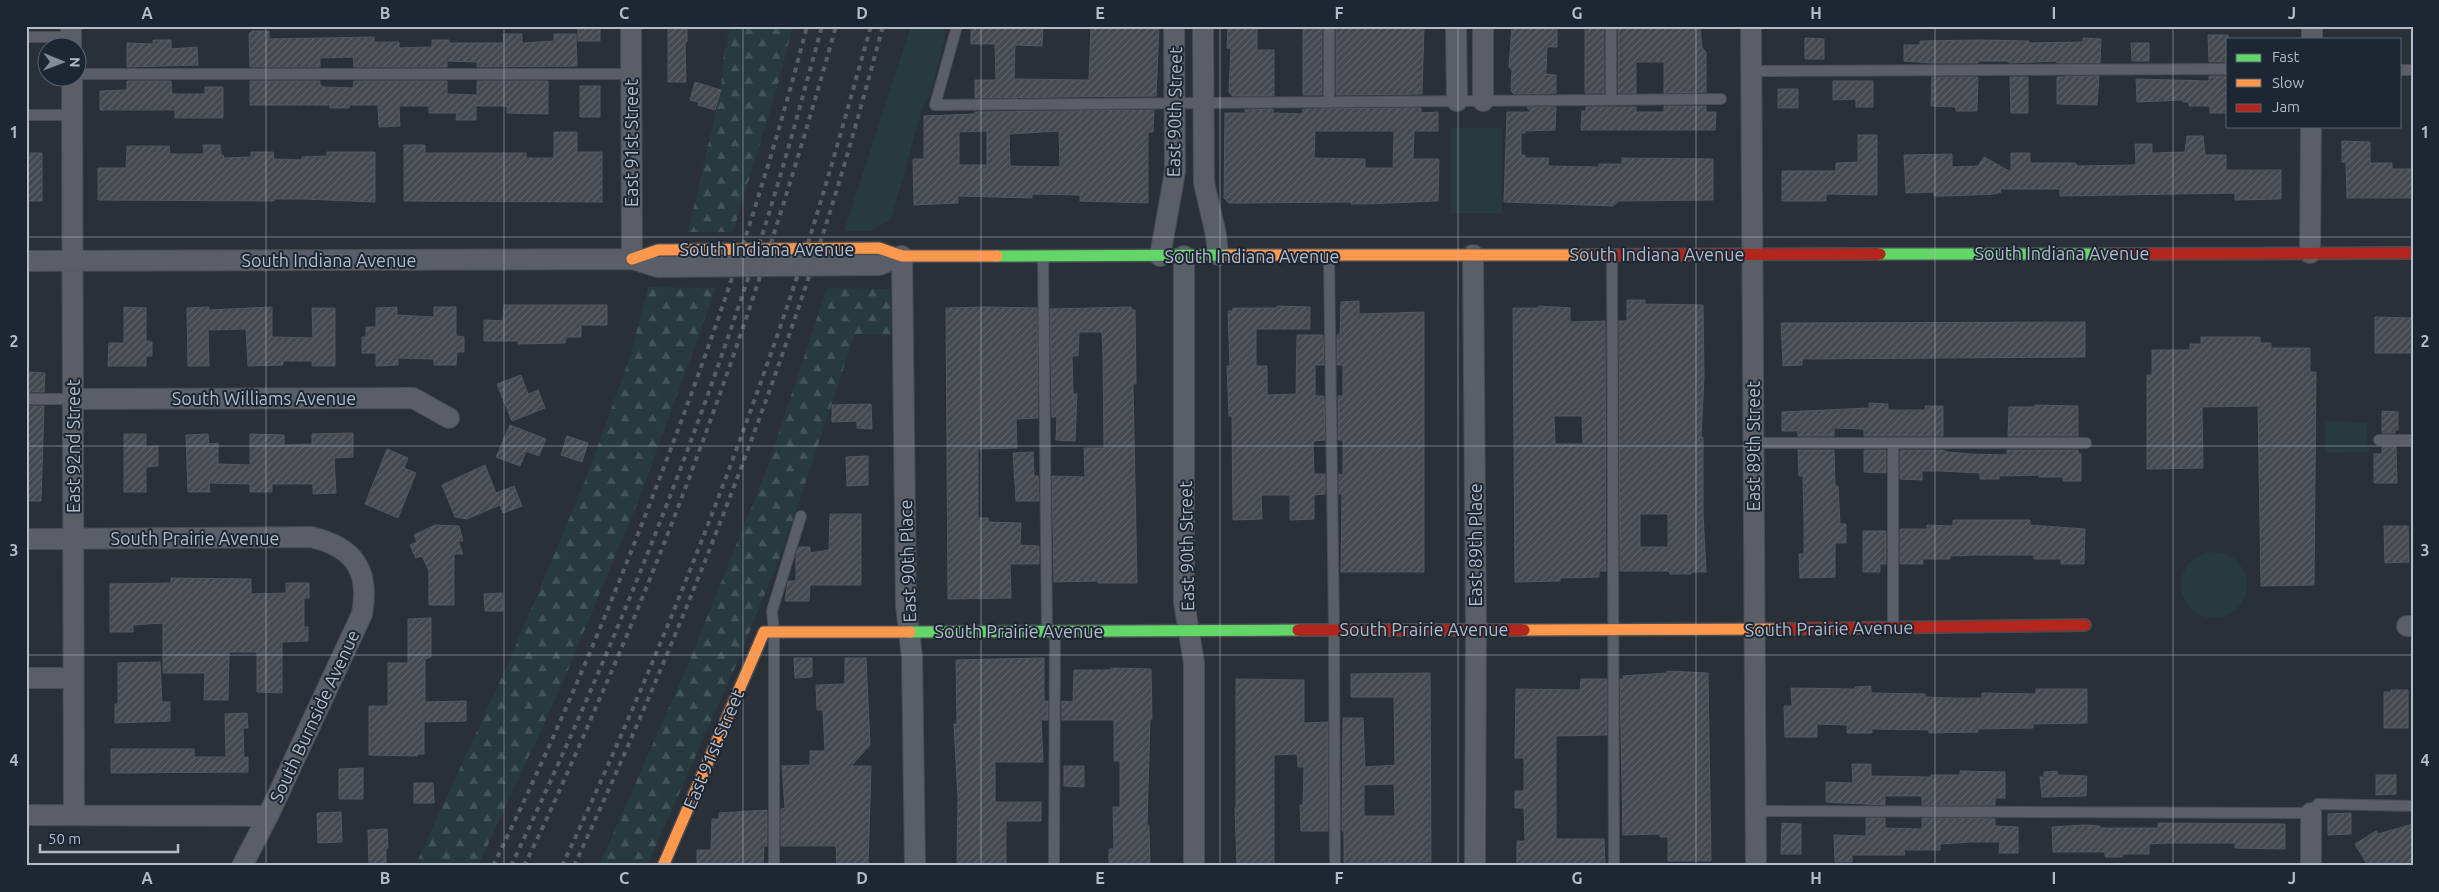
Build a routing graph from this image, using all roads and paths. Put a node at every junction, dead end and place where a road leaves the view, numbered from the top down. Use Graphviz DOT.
graph roads {
  1 [pos="631,26"];
  2 [pos="957,26"];
  3 [pos="1174,26"];
  4 [pos="1203,26"];
  5 [pos="1329,26"];
  6 [pos="1456,26"];
  7 [pos="1483,26"];
  8 [pos="1611,26"];
  9 [pos="1751,26"];
  10 [pos="26,37"];
  11 [pos="71,37"];
  12 [pos="2226,69"];
  13 [pos="1751,71"];
  14 [pos="88,74"];
  15 [pos="631,74"];
  16 [pos="72,88"];
  17 [pos="1721,99"];
  18 [pos="1612,100"];
  19 [pos="1457,101"];
  20 [pos="1483,101"];
  21 [pos="1329,102"];
  22 [pos="1203,103"];
  23 [pos="1174,104"];
  24 [pos="26,115"];
  25 [pos="72,115"];
  26 [pos="2311,128"];
  27 [pos="2310,253"];
  28 [pos="2413,253"];
  29 [pos="1612,254"];
  30 [pos="1752,254"];
  31 [pos="1473,255"];
  32 [pos="902,256"];
  33 [pos="1042,256"];
  34 [pos="1160,256"];
  35 [pos="1184,256"];
  36 [pos="1218,256"];
  37 [pos="1329,256"];
  38 [pos="632,259"];
  39 [pos="26,261"];
  40 [pos="72,261"];
  41 [pos="26,399"];
  42 [pos="73,399"];
  43 [pos="449,418"];
  44 [pos="2379,440"];
  45 [pos="2413,440"];
  46 [pos="1753,443"];
  47 [pos="1893,443"];
  48 [pos="2086,443"];
  49 [pos="801,516"];
  50 [pos="26,538"];
  51 [pos="73,538"];
  52 [pos="356,563"];
  53 [pos="2085,625"];
  54 [pos="1893,627"];
  55 [pos="1476,628"];
  56 [pos="1612,628"];
  57 [pos="1334,629"];
  58 [pos="1754,629"];
  59 [pos="1189,630"];
  60 [pos="1051,631"];
  61 [pos="769,632"];
  62 [pos="908,632"];
  63 [pos="26,678"];
  64 [pos="73,678"];
  65 [pos="2413,806"];
  66 [pos="1755,811"];
  67 [pos="2310,812"];
  68 [pos="26,815"];
  69 [pos="74,815"];
  70 [pos="268,816"];
  71 [pos="242,866"];
  72 [pos="663,866"];
  73 [pos="774,866"];
  74 [pos="915,866"];
  75 [pos="1054,866"];
  76 [pos="1194,866"];
  77 [pos="1335,866"];
  78 [pos="1475,866"];
  79 [pos="1614,866"];
  80 [pos="1756,866"];
  81 [pos="2310,866"];
  1 -- 15 [label="street, East 91st Street"];
  2 -- 23 [label="lane"];
  3 -- 23 [label="street, East 90th Street"];
  4 -- 22 [label="street, East 90th Street"];
  5 -- 21 [label="lane"];
  6 -- 19 [label="street"];
  7 -- 20 [label="street"];
  8 -- 18 [label="lane"];
  9 -- 13 [label="street, East 89th Street"];
  10 -- 11 [label="lane"];
  12 -- 13 [label="lane"];
  13 -- 30 [label="street, East 89th Street"];
  14 -- 15 [label="lane"];
  15 -- 38 [label="street, East 91st Street"];
  16 -- 25 [label="street, East 92nd Street"];
  17 -- 18 [label="lane"];
  18 -- 20 [label="lane"];
  19 -- 20 [label="lane"];
  19 -- 21 [label="lane"];
  21 -- 22 [label="lane"];
  22 -- 23 [label="lane"];
  22 -- 36 [label="street, East 90th Street"];
  23 -- 34 [label="street, East 90th Street"];
  24 -- 25 [label="lane"];
  25 -- 40 [label="street, East 92nd Street"];
  26 -- 27 [label="street"];
  27 -- 28 [label="street, South Indiana Avenue"];
  27 -- 30 [label="street, South Indiana Avenue"];
  29 -- 30 [label="street, South Indiana Avenue"];
  29 -- 31 [label="street, South Indiana Avenue"];
  29 -- 56 [label="lane"];
  30 -- 46 [label="street, East 89th Street"];
  31 -- 37 [label="street, South Indiana Avenue"];
  31 -- 55 [label="street, East 89th Place"];
  32 -- 33 [label="street, South Indiana Avenue"];
  32 -- 38 [label="street, South Indiana Avenue"];
  32 -- 62 [label="street, East 90th Place"];
  33 -- 34 [label="street, South Indiana Avenue"];
  33 -- 60 [label="lane"];
  34 -- 35 [label="street, South Indiana Avenue"];
  35 -- 36 [label="street, South Indiana Avenue"];
  35 -- 59 [label="street, East 90th Street"];
  36 -- 37 [label="street, South Indiana Avenue"];
  37 -- 57 [label="lane"];
  38 -- 40 [label="street, South Indiana Avenue"];
  39 -- 40 [label="street, South Indiana Avenue"];
  40 -- 42 [label="street, East 92nd Street"];
  41 -- 42 [label="lane"];
  42 -- 43 [label="street, South Williams Avenue"];
  42 -- 51 [label="street, East 92nd Street"];
  44 -- 45 [label="lane"];
  46 -- 47 [label="lane"];
  46 -- 58 [label="street, East 89th Street"];
  47 -- 48 [label="lane"];
  47 -- 54 [label="lane"];
  49 -- 61 [label="lane"];
  50 -- 51 [label="street, South Prairie Avenue"];
  51 -- 52 [label="street, South Prairie Avenue"];
  51 -- 64 [label="street, East 92nd Street"];
  52 -- 70 [label="street, South Burnside Avenue"];
  53 -- 54 [label="street, South Prairie Avenue"];
  54 -- 58 [label="street, South Prairie Avenue"];
  55 -- 56 [label="street, South Prairie Avenue"];
  55 -- 57 [label="street, South Prairie Avenue"];
  55 -- 78 [label="street, East 89th Place"];
  56 -- 58 [label="street, South Prairie Avenue"];
  56 -- 79 [label="lane"];
  57 -- 59 [label="street, South Prairie Avenue"];
  57 -- 77 [label="lane"];
  58 -- 66 [label="street, East 89th Street"];
  59 -- 60 [label="street, South Prairie Avenue"];
  59 -- 76 [label="street, East 90th Street"];
  60 -- 62 [label="street, South Prairie Avenue"];
  60 -- 75 [label="lane"];
  61 -- 62 [label="street, South Prairie Avenue"];
  61 -- 72 [label="street, East 91st Street"];
  61 -- 73 [label="lane"];
  62 -- 74 [label="street, East 90th Place"];
  63 -- 64 [label="street"];
  64 -- 69 [label="street, East 92nd Street"];
  65 -- 67 [label="lane"];
  66 -- 67 [label="lane"];
  66 -- 80 [label="street, East 89th Street"];
  67 -- 81 [label="street"];
  68 -- 69 [label="street"];
  69 -- 70 [label="street"];
  70 -- 71 [label="street, South Burnside Avenue"];
}
